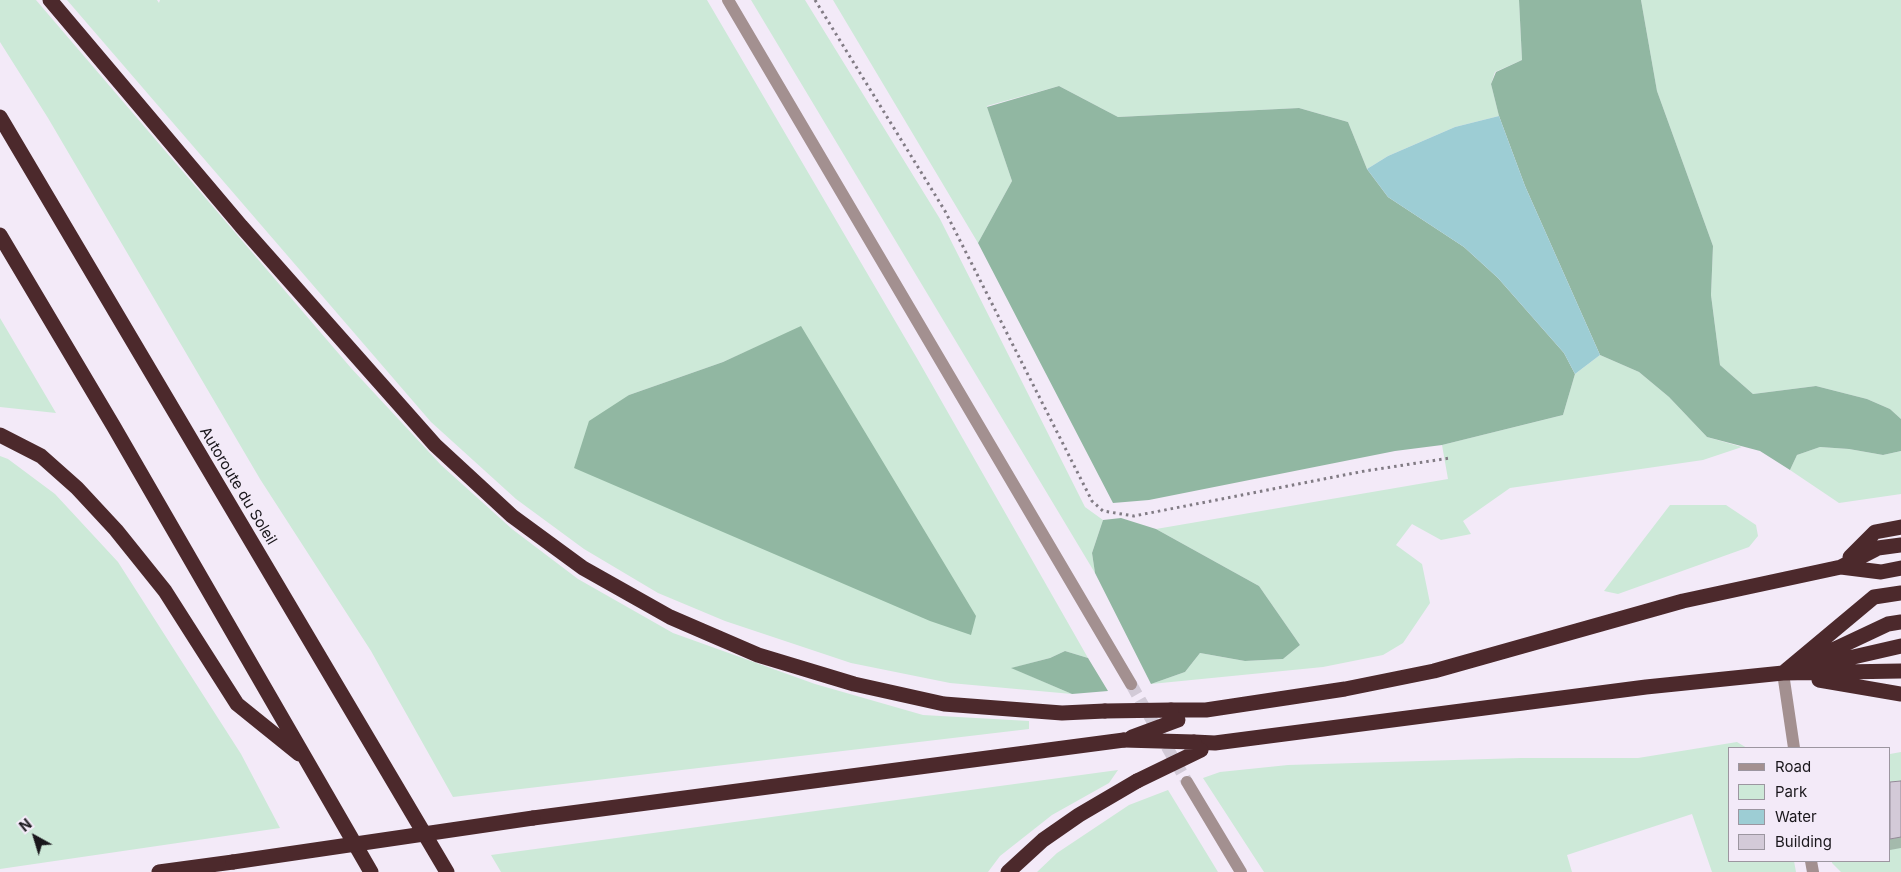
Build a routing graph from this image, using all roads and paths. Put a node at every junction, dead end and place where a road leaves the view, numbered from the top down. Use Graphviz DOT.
graph roads {
  1 [pos="50,0"];
  2 [pos="728,0"];
  3 [pos="815,0"];
  4 [pos="0,117"];
  5 [pos="0,235"];
  6 [pos="0,435"];
  7 [pos="1450,458"];
  8 [pos="1901,527"];
  9 [pos="1901,545"];
  10 [pos="1841,567"];
  11 [pos="1901,568"];
  12 [pos="1901,593"];
  13 [pos="1901,622"];
  14 [pos="1901,646"];
  15 [pos="1901,670"];
  16 [pos="1783,673"];
  17 [pos="1131,684"];
  18 [pos="1901,694"];
  19 [pos="1175,715"];
  20 [pos="1124,740"];
  21 [pos="1197,746"];
  22 [pos="1794,747"];
  23 [pos="305,758"];
  24 [pos="1187,782"];
  25 [pos="159,872"];
  26 [pos="371,872"];
  27 [pos="447,872"];
  28 [pos="1008,872"];
  29 [pos="1241,872"];
  1 -- 19 [label="highway, bridge"];
  2 -- 17 [label="street"];
  3 -- 7 [label="path"];
  4 -- 27 [label="highway, Autoroute du Soleil"];
  5 -- 23 [label="highway"];
  6 -- 23 [label="highway"];
  8 -- 10 [label="highway"];
  9 -- 10 [label="highway"];
  10 -- 11 [label="highway"];
  10 -- 19 [label="highway"];
  12 -- 16 [label="highway"];
  13 -- 16 [label="highway"];
  14 -- 16 [label="highway"];
  15 -- 16 [label="highway"];
  16 -- 18 [label="highway"];
  16 -- 21 [label="highway"];
  16 -- 22 [label="street"];
  19 -- 20 [label="highway, bridge"];
  20 -- 21 [label="highway, bridge"];
  20 -- 25 [label="highway, bridge"];
  21 -- 28 [label="highway, bridge"];
  23 -- 26 [label="highway"];
  24 -- 29 [label="street"];
}
